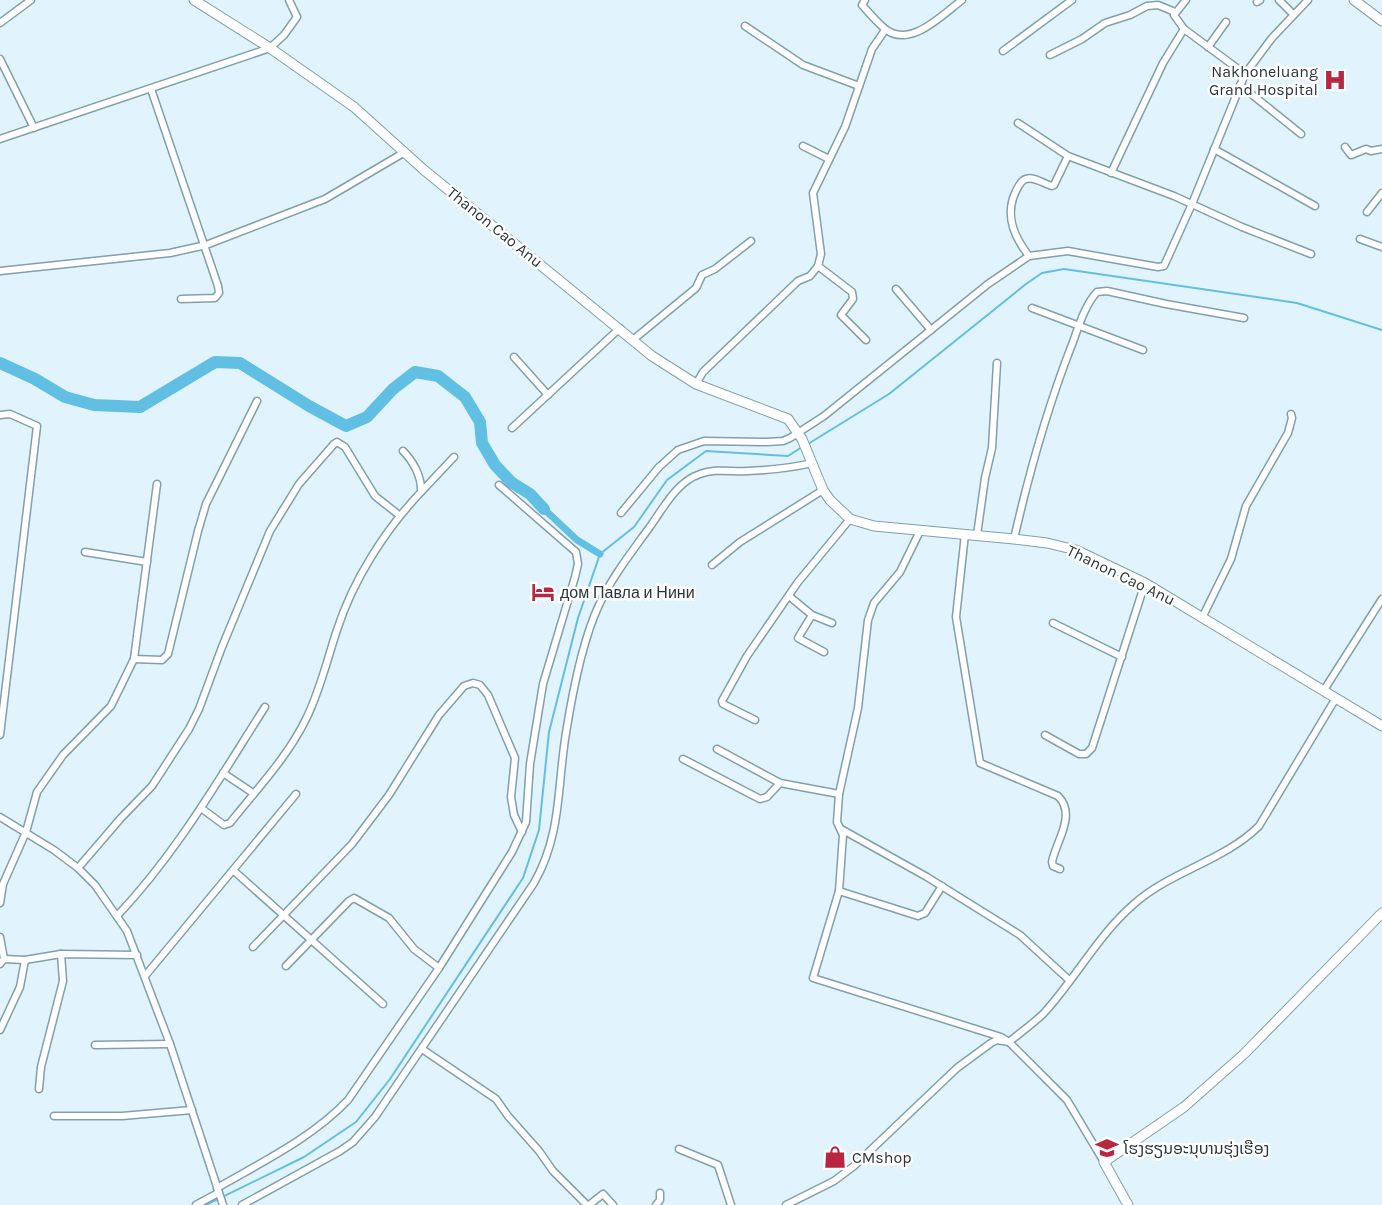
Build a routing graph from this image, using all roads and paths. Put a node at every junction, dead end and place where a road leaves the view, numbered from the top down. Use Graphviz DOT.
graph roads {
  1 [pos="31,0"];
  2 [pos="194,0"];
  3 [pos="289,0"];
  4 [pos="866,0"];
  5 [pos="962,0"];
  6 [pos="1072,0"];
  7 [pos="1186,0"];
  8 [pos="1279,0"];
  9 [pos="1308,0"];
  10 [pos="1354,0"];
  11 [pos="1175,12"];
  12 [pos="1294,14"];
  13 [pos="1382,21"];
  14 [pos="1226,22"];
  15 [pos="0,23"];
  16 [pos="745,26"];
  17 [pos="1184,29"];
  18 [pos="885,30"];
  19 [pos="1208,47"];
  20 [pos="270,48"];
  21 [pos="1003,51"];
  22 [pos="1050,55"];
  23 [pos="0,59"];
  24 [pos="1245,74"];
  25 [pos="1240,85"];
  26 [pos="859,86"];
  27 [pos="151,89"];
  28 [pos="1018,123"];
  29 [pos="34,128"];
  30 [pos="1301,134"];
  31 [pos="0,139"];
  32 [pos="803,146"];
  33 [pos="1345,147"];
  34 [pos="1214,149"];
  35 [pos="1382,149"];
  36 [pos="405,152"];
  37 [pos="1068,156"];
  38 [pos="829,159"];
  39 [pos="1111,173"];
  40 [pos="1382,193"];
  41 [pos="1192,204"];
  42 [pos="1315,206"];
  43 [pos="1367,212"];
  44 [pos="1360,239"];
  45 [pos="751,241"];
  46 [pos="206,245"];
  47 [pos="1382,247"];
  48 [pos="1311,254"];
  49 [pos="1029,256"];
  50 [pos="818,266"];
  51 [pos="0,271"];
  52 [pos="896,290"];
  53 [pos="181,299"];
  54 [pos="1032,308"];
  55 [pos="1244,318"];
  56 [pos="1079,326"];
  57 [pos="620,328"];
  58 [pos="931,330"];
  59 [pos="634,339"];
  60 [pos="866,340"];
  61 [pos="1143,350"];
  62 [pos="514,356"];
  63 [pos="997,363"];
  64 [pos="696,384"];
  65 [pos="548,395"];
  66 [pos="257,401"];
  67 [pos="1291,414"];
  68 [pos="0,415"];
  69 [pos="512,428"];
  70 [pos="800,436"];
  71 [pos="403,451"];
  72 [pos="454,457"];
  73 [pos="812,464"];
  74 [pos="157,484"];
  75 [pos="499,485"];
  76 [pos="823,490"];
  77 [pos="421,492"];
  78 [pos="621,513"];
  79 [pos="400,515"];
  80 [pos="850,519"];
  81 [pos="920,531"];
  82 [pos="965,534"];
  83 [pos="977,535"];
  84 [pos="1014,538"];
  85 [pos="85,552"];
  86 [pos="147,562"];
  87 [pos="712,565"];
  88 [pos="1145,584"];
  89 [pos="789,596"];
  90 [pos="1382,600"];
  91 [pos="812,615"];
  92 [pos="1202,618"];
  93 [pos="832,623"];
  94 [pos="1053,623"];
  95 [pos="824,652"];
  96 [pos="1122,657"];
  97 [pos="134,659"];
  98 [pos="1324,690"];
  99 [pos="1336,698"];
  100 [pos="265,707"];
  101 [pos="754,720"];
  102 [pos="1382,726"];
  103 [pos="1045,735"];
  104 [pos="0,736"];
  105 [pos="717,749"];
  106 [pos="683,759"];
  107 [pos="223,773"];
  108 [pos="780,783"];
  109 [pos="253,794"];
  110 [pos="296,794"];
  111 [pos="839,794"];
  112 [pos="201,808"];
  113 [pos="0,818"];
  114 [pos="841,829"];
  115 [pos="26,832"];
  116 [pos="522,832"];
  117 [pos="78,868"];
  118 [pos="1060,869"];
  119 [pos="234,871"];
  120 [pos="1,884"];
  121 [pos="942,886"];
  122 [pos="839,892"];
  123 [pos="0,903"];
  124 [pos="1382,913"];
  125 [pos="284,914"];
  126 [pos="117,916"];
  127 [pos="0,937"];
  128 [pos="313,939"];
  129 [pos="253,947"];
  130 [pos="61,954"];
  131 [pos="137,955"];
  132 [pos="25,960"];
  133 [pos="2,962"];
  134 [pos="286,966"];
  135 [pos="439,968"];
  136 [pos="145,976"];
  137 [pos="1069,980"];
  138 [pos="383,1004"];
  139 [pos="0,1030"];
  140 [pos="1009,1042"];
  141 [pos="170,1044"];
  142 [pos="95,1045"];
  143 [pos="422,1048"];
  144 [pos="39,1089"];
  145 [pos="192,1110"];
  146 [pos="54,1116"];
  147 [pos="679,1149"];
  148 [pos="1104,1162"];
  149 [pos="218,1192"];
  150 [pos="660,1193"];
  151 [pos="196,1205"];
  152 [pos="223,1205"];
  153 [pos="242,1205"];
  154 [pos="588,1205"];
  155 [pos="613,1205"];
  156 [pos="656,1205"];
  157 [pos="731,1205"];
  158 [pos="786,1205"];
  159 [pos="1128,1205"];
  1 -- 15 [label="street"];
  2 -- 20 [label="street, Thanon Cao Anu"];
  3 -- 20 [label="street"];
  4 -- 18 [label="street"];
  5 -- 18 [label="street"];
  6 -- 21 [label="street"];
  7 -- 11 [label="street"];
  8 -- 12 [label="street"];
  9 -- 12 [label="street"];
  10 -- 13 [label="street"];
  11 -- 17 [label="street"];
  11 -- 22 [label="street"];
  12 -- 24 [label="street"];
  14 -- 19 [label="street"];
  16 -- 26 [label="street"];
  17 -- 19 [label="street"];
  17 -- 39 [label="street"];
  18 -- 26 [label="street"];
  19 -- 24 [label="street"];
  20 -- 27 [label="street"];
  20 -- 36 [label="street, Thanon Cao Anu"];
  23 -- 29 [label="street"];
  24 -- 25 [label="street"];
  25 -- 30 [label="street"];
  25 -- 34 [label="street"];
  26 -- 38 [label="street"];
  27 -- 29 [label="street"];
  27 -- 46 [label="street"];
  28 -- 37 [label="street"];
  29 -- 31 [label="street"];
  32 -- 38 [label="street"];
  33 -- 35 [label="street"];
  34 -- 41 [label="street"];
  34 -- 42 [label="street"];
  36 -- 46 [label="street"];
  36 -- 57 [label="street, Thanon Cao Anu"];
  37 -- 39 [label="street"];
  37 -- 49 [label="street"];
  38 -- 50 [label="street"];
  39 -- 41 [label="street"];
  40 -- 43 [label="street"];
  41 -- 48 [label="street"];
  41 -- 49 [label="street"];
  44 -- 47 [label="street"];
  45 -- 59 [label="street"];
  46 -- 51 [label="street"];
  46 -- 53 [label="street"];
  49 -- 58 [label="street"];
  50 -- 60 [label="street"];
  50 -- 64 [label="street"];
  52 -- 58 [label="street"];
  54 -- 56 [label="street"];
  55 -- 56 [label="street"];
  56 -- 61 [label="street"];
  56 -- 84 [label="street"];
  57 -- 59 [label="street, Thanon Cao Anu"];
  57 -- 65 [label="street"];
  58 -- 70 [label="street"];
  59 -- 64 [label="street, Thanon Cao Anu"];
  62 -- 65 [label="street"];
  63 -- 83 [label="street"];
  64 -- 70 [label="street, Thanon Cao Anu"];
  65 -- 69 [label="street"];
  66 -- 97 [label="street"];
  67 -- 92 [label="street"];
  68 -- 104 [label="street"];
  70 -- 73 [label="street, Thanon Cao Anu"];
  70 -- 78 [label="street"];
  71 -- 77 [label="street"];
  72 -- 77 [label="street"];
  73 -- 76 [label="street, Thanon Cao Anu"];
  73 -- 143 [label="street"];
  74 -- 86 [label="street"];
  75 -- 116 [label="street"];
  76 -- 80 [label="street, Thanon Cao Anu"];
  76 -- 87 [label="street"];
  77 -- 79 [label="street"];
  79 -- 109 [label="street"];
  79 -- 117 [label="street"];
  80 -- 81 [label="street, Thanon Cao Anu"];
  80 -- 89 [label="street"];
  81 -- 82 [label="street, Thanon Cao Anu"];
  81 -- 111 [label="street"];
  82 -- 83 [label="street, Thanon Cao Anu"];
  82 -- 118 [label="street"];
  83 -- 84 [label="street, Thanon Cao Anu"];
  84 -- 88 [label="street, Thanon Cao Anu"];
  85 -- 86 [label="street"];
  86 -- 97 [label="street"];
  88 -- 92 [label="street, Thanon Cao Anu"];
  88 -- 96 [label="street"];
  89 -- 91 [label="street"];
  89 -- 101 [label="street"];
  90 -- 98 [label="street"];
  91 -- 93 [label="street"];
  91 -- 95 [label="street"];
  92 -- 98 [label="street, Thanon Cao Anu"];
  94 -- 96 [label="street"];
  96 -- 103 [label="street"];
  97 -- 115 [label="street"];
  98 -- 99 [label="street, Thanon Cao Anu"];
  99 -- 102 [label="street, Thanon Cao Anu"];
  99 -- 137 [label="street"];
  100 -- 107 [label="street"];
  105 -- 108 [label="street"];
  106 -- 108 [label="street"];
  107 -- 109 [label="street"];
  107 -- 112 [label="street"];
  108 -- 111 [label="street"];
  109 -- 112 [label="street"];
  110 -- 119 [label="street"];
  111 -- 114 [label="street"];
  112 -- 126 [label="street"];
  113 -- 115 [label="street"];
  114 -- 121 [label="street"];
  114 -- 122 [label="street"];
  115 -- 117 [label="street"];
  115 -- 120 [label="street"];
  116 -- 125 [label="street"];
  116 -- 135 [label="street"];
  117 -- 126 [label="street"];
  119 -- 125 [label="street"];
  119 -- 136 [label="street"];
  120 -- 123 [label="street"];
  121 -- 122 [label="street"];
  121 -- 137 [label="street"];
  122 -- 140 [label="street"];
  124 -- 148 [label="street"];
  125 -- 128 [label="street"];
  125 -- 129 [label="street"];
  126 -- 131 [label="street"];
  127 -- 133 [label="street"];
  128 -- 134 [label="street"];
  128 -- 135 [label="street"];
  128 -- 138 [label="street"];
  130 -- 131 [label="street"];
  130 -- 132 [label="street"];
  130 -- 144 [label="street"];
  131 -- 136 [label="street"];
  132 -- 133 [label="street"];
  132 -- 139 [label="street"];
  135 -- 149 [label="street"];
  136 -- 141 [label="street"];
  137 -- 140 [label="street"];
  140 -- 148 [label="street"];
  140 -- 158 [label="street"];
  141 -- 142 [label="street"];
  141 -- 145 [label="street"];
  143 -- 153 [label="street"];
  143 -- 154 [label="street"];
  145 -- 146 [label="street"];
  145 -- 149 [label="street"];
  147 -- 157 [label="street"];
  148 -- 159 [label="street"];
  149 -- 151 [label="street"];
  149 -- 152 [label="street"];
  150 -- 156 [label="street"];
  154 -- 155 [label="street"];
}
